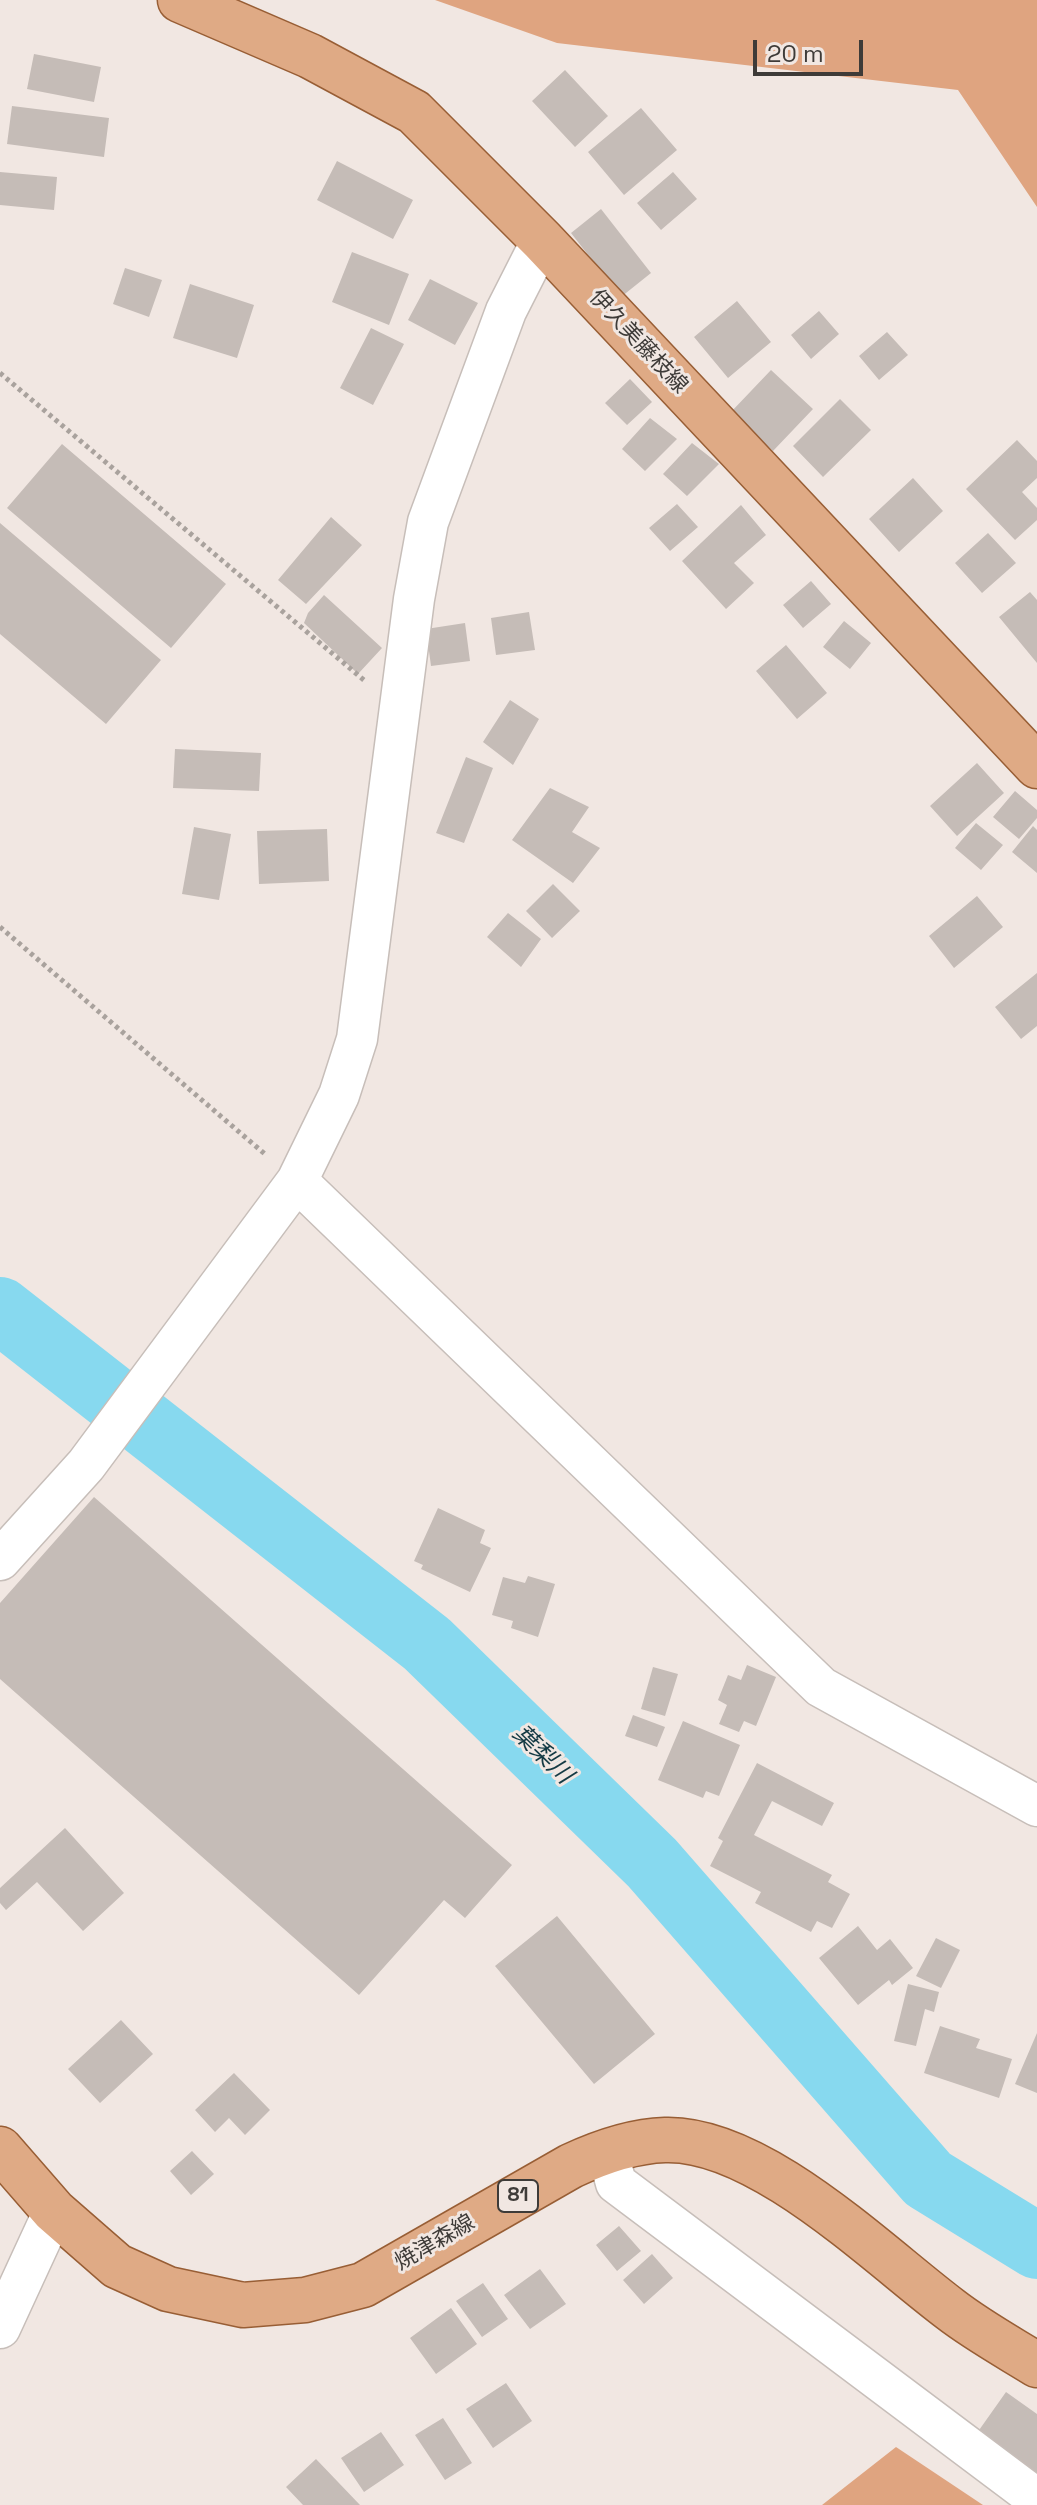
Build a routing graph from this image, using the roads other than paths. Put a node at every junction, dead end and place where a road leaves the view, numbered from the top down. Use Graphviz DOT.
graph roads {
  1 [pos="180,0"];
  2 [pos="542,240"];
  3 [pos="1037,766"];
  4 [pos="297,1181"];
  5 [pos="0,1560"];
  6 [pos="1037,1806"];
  7 [pos="0,2149"];
  8 [pos="607,2150"];
  9 [pos="54,2211"];
  10 [pos="0,2328"];
  11 [pos="1037,2365"];
  12 [pos="1037,2499"];
  1 -- 2 [label="main road, 伊久美藤枝線"];
  2 -- 3 [label="main road, 伊久美藤枝線"];
  2 -- 4 [label="street"];
  4 -- 5 [label="street"];
  4 -- 6 [label="street"];
  7 -- 9 [label="main road, 焼津森線 / 81"];
  8 -- 9 [label="main road, 焼津森線 / 81"];
  8 -- 11 [label="main road, 焼津森線 / 81"];
  8 -- 12 [label="street"];
  9 -- 10 [label="street"];
}
